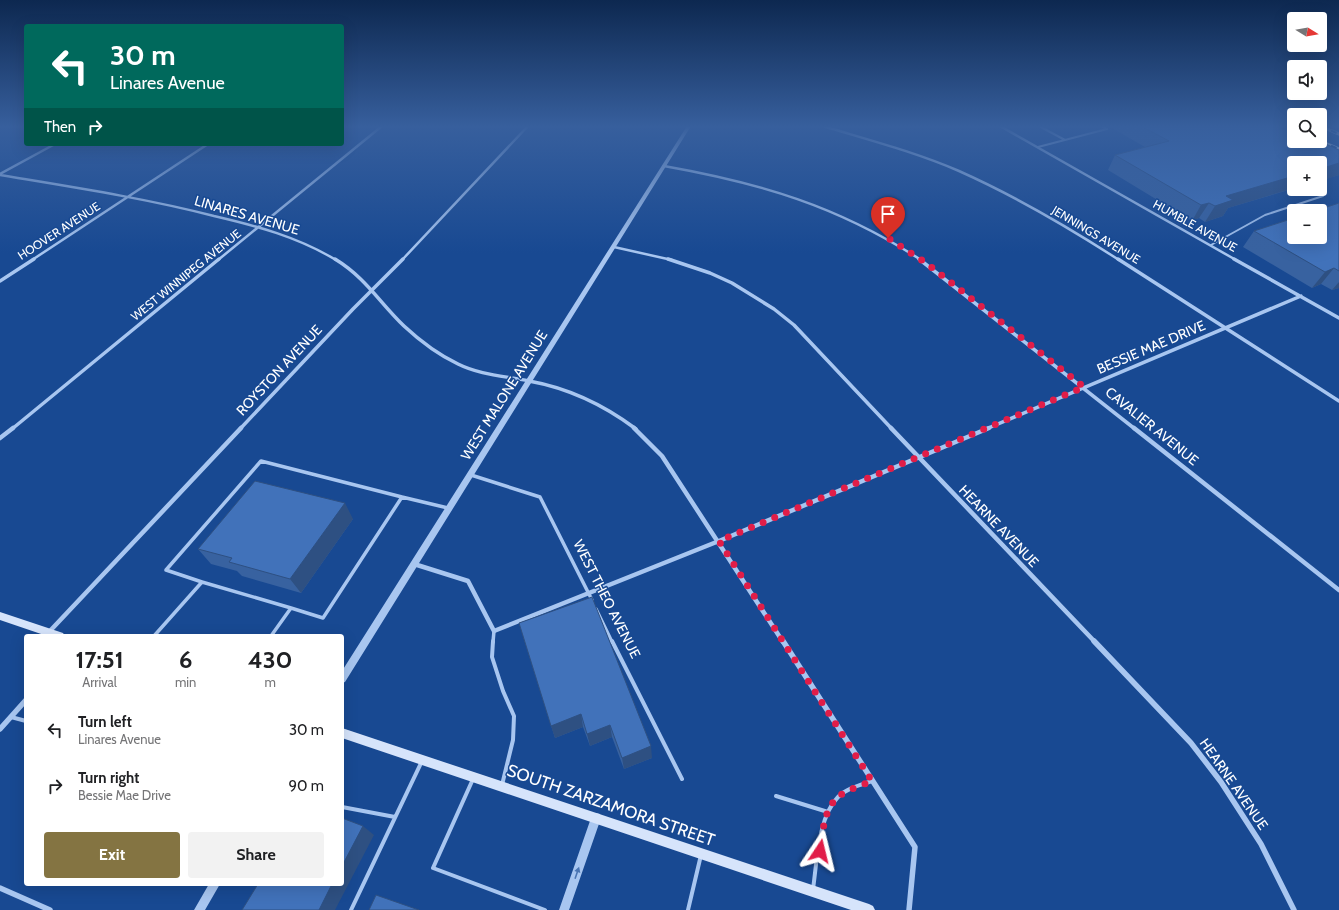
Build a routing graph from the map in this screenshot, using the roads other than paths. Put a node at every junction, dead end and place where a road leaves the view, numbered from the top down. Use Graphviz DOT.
graph roads {
  1 [pos="12,168"];
  2 [pos="171,168"];
  3 [pos="330,168"];
  4 [pos="488,168"];
  5 [pos="662,168"];
  6 [pos="678,168"];
  7 [pos="950,168"];
  8 [pos="1075,168"];
  9 [pos="0,175"];
  10 [pos="1323,196"];
  11 [pos="128,197"];
  12 [pos="259,227"];
  13 [pos="1211,245"];
  14 [pos="614,246"];
  15 [pos="0,281"];
  16 [pos="373,291"];
  17 [pos="1301,296"];
  18 [pos="1339,318"];
  19 [pos="1225,328"];
  20 [pos="530,381"];
  21 [pos="1084,387"];
  22 [pos="1339,402"];
  23 [pos="0,438"];
  24 [pos="917,456"];
  25 [pos="471,475"];
  26 [pos="402,497"];
  27 [pos="450,508"];
  28 [pos="719,541"];
  29 [pos="414,564"];
  30 [pos="202,582"];
  31 [pos="1339,590"];
  32 [pos="588,593"];
  33 [pos="291,608"];
  34 [pos="0,616"];
  35 [pos="494,631"];
  36 [pos="49,632"];
  37 [pos="54,634"];
  38 [pos="156,634"];
  39 [pos="272,634"];
  40 [pos="344,676"];
  41 [pos="24,702"];
  42 [pos="11,717"];
  43 [pos="24,720"];
  44 [pos="0,729"];
  45 [pos="344,734"];
  46 [pos="422,760"];
  47 [pos="473,777"];
  48 [pos="682,779"];
  49 [pos="872,781"];
  50 [pos="501,786"];
  51 [pos="776,796"];
  52 [pos="344,807"];
  53 [pos="828,812"];
  54 [pos="395,817"];
  55 [pos="596,818"];
  56 [pos="702,854"];
  57 [pos="214,886"];
  58 [pos="0,888"];
  59 [pos="813,891"];
  60 [pos="848,906"];
  61 [pos="202,908"];
  62 [pos="50,910"];
  63 [pos="350,910"];
  64 [pos="545,910"];
  65 [pos="564,910"];
  66 [pos="688,910"];
  67 [pos="869,910"];
  68 [pos="909,910"];
  69 [pos="1294,910"];
  1 -- 9 [label="street"];
  2 -- 11 [label="street, HOOVER AVENUE"];
  3 -- 12 [label="street, WEST WINNIPEG AVENUE"];
  4 -- 16 [label="street, ROYSTON AVENUE"];
  5 -- 14 [label="street, WEST MALONE AVENUE"];
  6 -- 21 [label="street, CAVALIER AVENUE"];
  7 -- 19 [label="street, JENNINGS AVENUE"];
  8 -- 13 [label="street, HUMBLE AVENUE"];
  9 -- 11 [label="street, LINARES AVENUE"];
  10 -- 13 [label="lane"];
  11 -- 12 [label="street, LINARES AVENUE"];
  11 -- 15 [label="street, HOOVER AVENUE"];
  12 -- 16 [label="street, LINARES AVENUE"];
  12 -- 23 [label="street, WEST WINNIPEG AVENUE"];
  13 -- 17 [label="street, HUMBLE AVENUE"];
  14 -- 20 [label="street, WEST MALONE AVENUE"];
  14 -- 24 [label="street, HEARNE AVENUE"];
  16 -- 20 [label="street, LINARES AVENUE"];
  16 -- 36 [label="street, ROYSTON AVENUE"];
  17 -- 18 [label="street, HUMBLE AVENUE"];
  17 -- 19 [label="street, BESSIE MAE DRIVE"];
  19 -- 21 [label="street, BESSIE MAE DRIVE"];
  19 -- 22 [label="street, JENNINGS AVENUE"];
  20 -- 25 [label="street, WEST MALONE AVENUE"];
  20 -- 28 [label="street, LINARES AVENUE"];
  21 -- 24 [label="street, BESSIE MAE DRIVE"];
  21 -- 31 [label="street, CAVALIER AVENUE"];
  24 -- 28 [label="street, BESSIE MAE DRIVE"];
  24 -- 69 [label="street, HEARNE AVENUE"];
  25 -- 27 [label="street, WEST MALONE AVENUE"];
  25 -- 32 [label="lane, WEST THEO AVENUE"];
  26 -- 27 [label="lane"];
  26 -- 30 [label="lane"];
  26 -- 33 [label="lane"];
  27 -- 29 [label="street, WEST MALONE AVENUE"];
  28 -- 32 [label="street, BESSIE MAE DRIVE"];
  28 -- 49 [label="street, LINARES AVENUE"];
  29 -- 35 [label="street"];
  29 -- 40 [label="street, WEST MALONE AVENUE"];
  30 -- 33 [label="lane"];
  30 -- 38 [label="lane"];
  32 -- 35 [label="street, BESSIE MAE DRIVE"];
  32 -- 48 [label="lane, WEST THEO AVENUE"];
  33 -- 39 [label="lane"];
  34 -- 36 [label="main road"];
  35 -- 50 [label="lane"];
  36 -- 37 [label="main road"];
  41 -- 42 [label="street"];
  42 -- 43 [label="lane"];
  42 -- 44 [label="street"];
  45 -- 46 [label="main road, SOUTH ZARZAMORA STREET"];
  46 -- 47 [label="main road, SOUTH ZARZAMORA STREET"];
  46 -- 54 [label="lane"];
  47 -- 50 [label="main road, SOUTH ZARZAMORA STREET"];
  47 -- 64 [label="lane"];
  49 -- 53 [label="lane"];
  49 -- 68 [label="street, LINARES AVENUE"];
  50 -- 55 [label="main road, SOUTH ZARZAMORA STREET"];
  51 -- 53 [label="lane"];
  52 -- 54 [label="lane"];
  53 -- 59 [label="lane"];
  54 -- 63 [label="lane"];
  55 -- 56 [label="main road, SOUTH ZARZAMORA STREET"];
  65 -- 55 [label="street, one-way"];
  56 -- 59 [label="main road, SOUTH ZARZAMORA STREET"];
  56 -- 66 [label="lane"];
  57 -- 61 [label="street"];
  58 -- 62 [label="street"];
  59 -- 60 [label="main road, SOUTH ZARZAMORA STREET"];
  60 -- 67 [label="main road, SOUTH ZARZAMORA STREET"];
}
